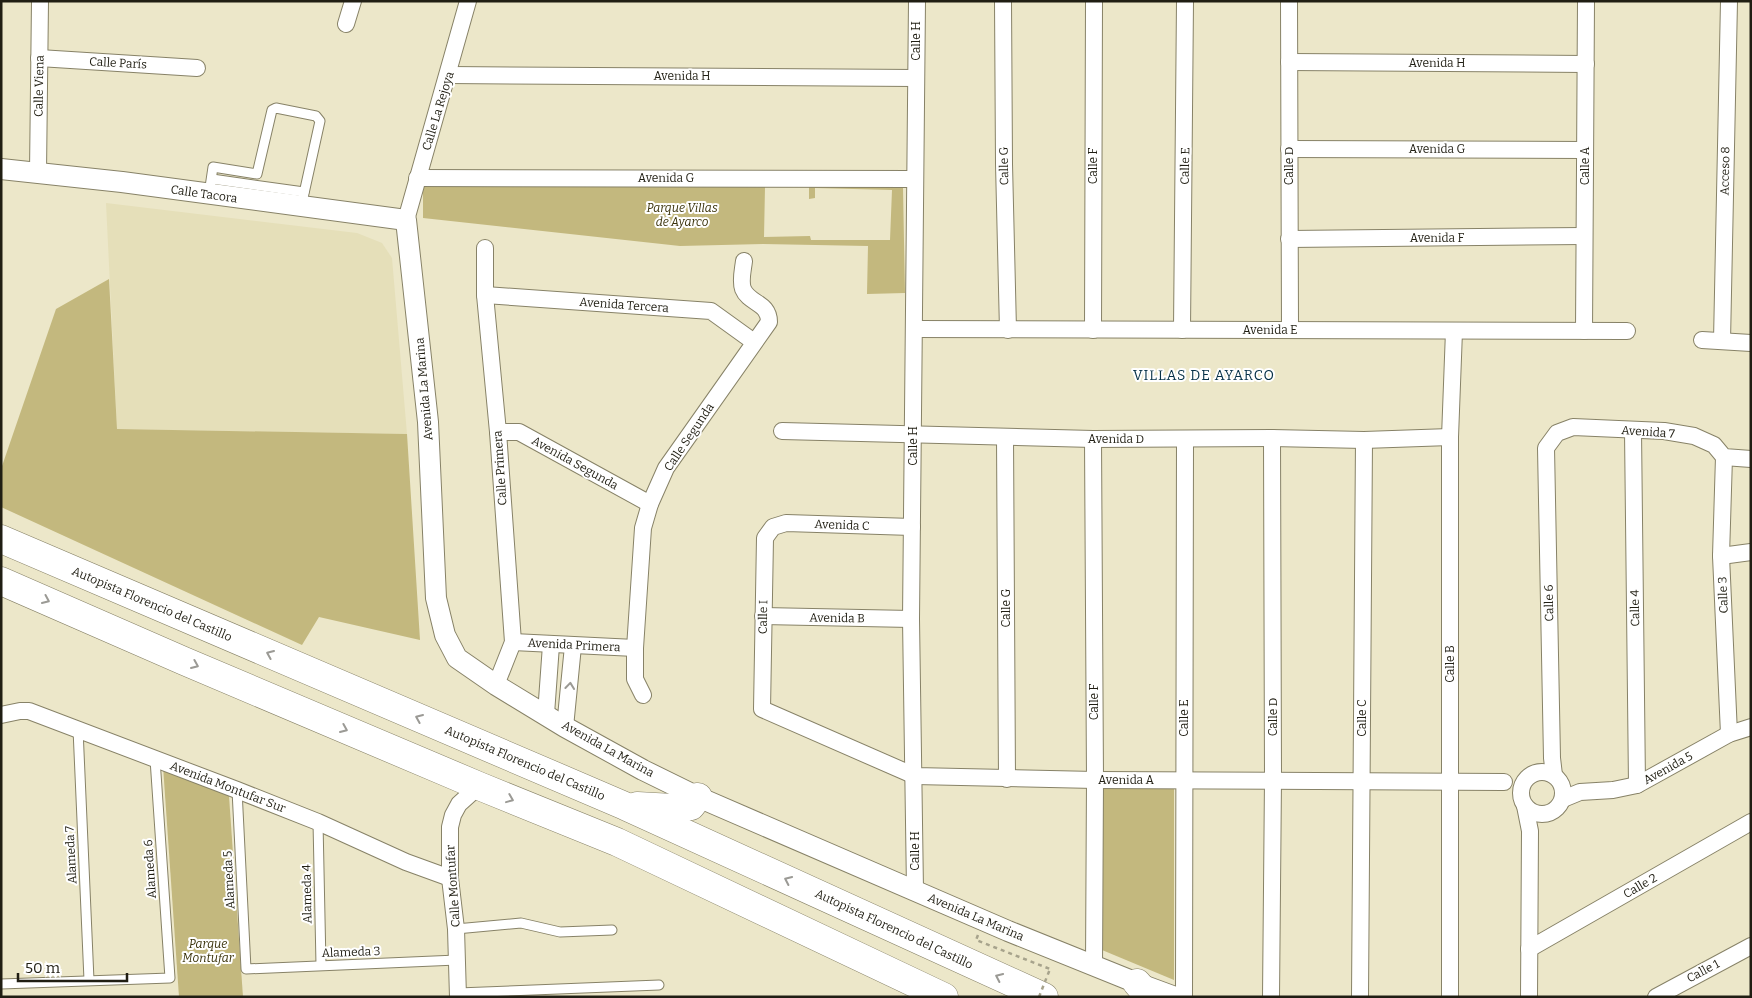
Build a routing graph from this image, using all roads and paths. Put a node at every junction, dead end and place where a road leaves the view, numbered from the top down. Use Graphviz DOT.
graph roads {
  1 [pos="40,1"];
  2 [pos="353,1"];
  3 [pos="468,1"];
  4 [pos="917,1"];
  5 [pos="1003,1"];
  6 [pos="1094,1"];
  7 [pos="1185,1"];
  8 [pos="1289,1"];
  9 [pos="1586,1"];
  10 [pos="1729,1"];
  11 [pos="346,24"];
  12 [pos="39,58"];
  13 [pos="1289,62"];
  14 [pos="1586,64"];
  15 [pos="197,68"];
  16 [pos="449,75"];
  17 [pos="916,78"];
  18 [pos="1289,149"];
  19 [pos="1585,150"];
  20 [pos="1,168"];
  21 [pos="38,172"];
  22 [pos="418,178"];
  23 [pos="915,179"];
  24 [pos="210,187"];
  25 [pos="303,200"];
  26 [pos="406,220"];
  27 [pos="1584,236"];
  28 [pos="1289,239"];
  29 [pos="485,248"];
  30 [pos="744,262"];
  31 [pos="485,295"];
  32 [pos="914,329"];
  33 [pos="1008,330"];
  34 [pos="1093,330"];
  35 [pos="1182,330"];
  36 [pos="1290,330"];
  37 [pos="1454,331"];
  38 [pos="1584,331"];
  39 [pos="1627,332"];
  40 [pos="1702,340"];
  41 [pos="1722,341"];
  42 [pos="754,342"];
  43 [pos="1751,343"];
  44 [pos="782,431"];
  45 [pos="1633,431"];
  46 [pos="498,432"];
  47 [pos="913,435"];
  48 [pos="1450,436"];
  49 [pos="1005,437"];
  50 [pos="1184,438"];
  51 [pos="1272,438"];
  52 [pos="1093,439"];
  53 [pos="1364,440"];
  54 [pos="1546,448"];
  55 [pos="1724,457"];
  56 [pos="1751,459"];
  57 [pos="650,504"];
  58 [pos="772,527"];
  59 [pos="912,527"];
  60 [pos="1,539"];
  61 [pos="1751,552"];
  62 [pos="1721,556"];
  63 [pos="1,581"];
  64 [pos="763,616"];
  65 [pos="912,619"];
  66 [pos="513,642"];
  67 [pos="552,645"];
  68 [pos="573,646"];
  69 [pos="635,648"];
  70 [pos="496,685"];
  71 [pos="642,695"];
  72 [pos="762,709"];
  73 [pos="546,714"];
  74 [pos="1,715"];
  75 [pos="565,727"];
  76 [pos="1751,727"];
  77 [pos="78,729"];
  78 [pos="1729,734"];
  79 [pos="155,759"];
  80 [pos="914,776"];
  81 [pos="1552,776"];
  82 [pos="1006,779"];
  83 [pos="1273,779"];
  84 [pos="1095,780"];
  85 [pos="1184,780"];
  86 [pos="1450,781"];
  87 [pos="1362,782"];
  88 [pos="1504,782"];
  89 [pos="1637,785"];
  90 [pos="479,786"];
  91 [pos="237,790"];
  92 [pos="1580,792"];
  93 [pos="698,797"];
  94 [pos="1563,799"];
  95 [pos="625,806"];
  96 [pos="1525,806"];
  97 [pos="1543,814"];
  98 [pos="318,822"];
  99 [pos="1751,822"];
  100 [pos="1530,831"];
  101 [pos="450,878"];
  102 [pos="915,890"];
  103 [pos="456,929"];
  104 [pos="612,930"];
  105 [pos="1751,946"];
  106 [pos="1529,949"];
  107 [pos="457,960"];
  108 [pos="321,965"];
  109 [pos="1094,965"];
  110 [pos="246,969"];
  111 [pos="1048,969"];
  112 [pos="89,980"];
  113 [pos="1,984"];
  114 [pos="658,984"];
  115 [pos="1143,990"];
  116 [pos="458,995"];
  117 [pos="944,997"];
  118 [pos="1040,997"];
  119 [pos="1044,997"];
  120 [pos="1175,997"];
  121 [pos="1184,997"];
  122 [pos="1271,997"];
  123 [pos="1360,997"];
  124 [pos="1450,997"];
  125 [pos="1529,997"];
  126 [pos="1656,997"];
  1 -- 12 [label="street, Calle Viena"];
  2 -- 11 [label="street"];
  3 -- 16 [label="street, Calle La Rejoya"];
  4 -- 17 [label="street, Calle H"];
  5 -- 33 [label="street, Calle G"];
  6 -- 34 [label="street, Calle F"];
  7 -- 35 [label="street, Calle E"];
  8 -- 13 [label="street, Calle D"];
  9 -- 14 [label="street, Calle A"];
  10 -- 41 [label="street, Acceso 8"];
  12 -- 15 [label="street, Calle París"];
  12 -- 21 [label="street, Calle Viena"];
  13 -- 14 [label="street, Avenida H"];
  13 -- 18 [label="street, Calle D"];
  14 -- 19 [label="street, Calle A"];
  16 -- 17 [label="street, Avenida H"];
  16 -- 22 [label="street, Calle La Rejoya"];
  17 -- 23 [label="street, Calle H"];
  18 -- 19 [label="street, Avenida G"];
  18 -- 28 [label="street, Calle D"];
  19 -- 27 [label="street, Calle A"];
  20 -- 21 [label="street, Calle Tacora"];
  21 -- 24 [label="street, Calle Tacora"];
  22 -- 23 [label="street, Avenida G"];
  22 -- 26 [label="street, Calle La Rejoya"];
  23 -- 32 [label="street, Calle H"];
  24 -- 25 [label="street, Calle Tacora"];
  24 -- 25 [label="lane"];
  25 -- 26 [label="street, Calle Tacora"];
  26 -- 70 [label="street, Avenida La Marina"];
  27 -- 28 [label="street, Avenida F"];
  27 -- 38 [label="street, Calle A"];
  28 -- 36 [label="street, Calle D"];
  29 -- 31 [label="street, Calle Primera"];
  30 -- 42 [label="street, Calle Segunda"];
  31 -- 42 [label="street, Avenida Tercera"];
  31 -- 46 [label="street, Calle Primera"];
  32 -- 33 [label="street, Avenida E"];
  32 -- 47 [label="street, Calle H"];
  33 -- 34 [label="street, Avenida E"];
  34 -- 35 [label="street, Avenida E"];
  35 -- 36 [label="street, Avenida E"];
  36 -- 37 [label="street, Avenida E"];
  37 -- 38 [label="street, Avenida E"];
  37 -- 48 [label="street, Calle B"];
  38 -- 39 [label="street, Avenida E"];
  40 -- 41 [label="street"];
  41 -- 43 [label="street"];
  42 -- 57 [label="street, Calle Segunda"];
  44 -- 47 [label="street, Avenida D"];
  45 -- 54 [label="street, Avenida 7"];
  45 -- 55 [label="street, Avenida 7"];
  45 -- 89 [label="street, Calle 4"];
  46 -- 57 [label="street, Avenida Segunda"];
  46 -- 66 [label="street, Calle Primera"];
  47 -- 49 [label="street, Avenida D"];
  47 -- 59 [label="street, Calle H"];
  48 -- 53 [label="street, Avenida D"];
  48 -- 86 [label="street, Calle B"];
  49 -- 52 [label="street, Avenida D"];
  49 -- 82 [label="street, Calle G"];
  50 -- 51 [label="street, Avenida D"];
  50 -- 52 [label="street, Avenida D"];
  50 -- 85 [label="street, Calle E"];
  51 -- 53 [label="street, Avenida D"];
  51 -- 83 [label="street, Calle D"];
  52 -- 84 [label="street, Calle F"];
  53 -- 87 [label="street, Calle C"];
  54 -- 81 [label="street, Calle 6"];
  55 -- 56 [label="street"];
  55 -- 62 [label="street, Calle 3"];
  57 -- 69 [label="street, Calle Segunda"];
  58 -- 59 [label="street, Avenida C"];
  58 -- 64 [label="street, Calle I"];
  59 -- 65 [label="street, Calle H"];
  95 -- 60 [label="highway, Autopista Florencio del Castillo, one-way"];
  61 -- 62 [label="street"];
  62 -- 78 [label="street, Calle 3"];
  63 -- 90 [label="highway, one-way"];
  64 -- 65 [label="street, Avenida B"];
  64 -- 72 [label="street, Calle I"];
  65 -- 80 [label="street, Calle H"];
  66 -- 67 [label="street, Avenida Primera"];
  66 -- 70 [label="street, Calle Primera"];
  67 -- 68 [label="street, Avenida Primera"];
  67 -- 73 [label="street"];
  68 -- 69 [label="street, Avenida Primera"];
  75 -- 68 [label="street, one-way"];
  69 -- 71 [label="street, Calle Segunda"];
  70 -- 73 [label="street, Avenida La Marina"];
  72 -- 80 [label="street, Avenida A"];
  73 -- 75 [label="street, Avenida La Marina"];
  74 -- 77 [label="street, Avenida Montufar Sur"];
  75 -- 93 [label="street, Avenida La Marina"];
  76 -- 78 [label="street, Avenida 5"];
  77 -- 79 [label="street, Avenida Montufar Sur"];
  77 -- 112 [label="lane, Alameda 7"];
  78 -- 89 [label="street, Avenida 5"];
  79 -- 91 [label="street, Avenida Montufar Sur"];
  79 -- 112 [label="lane, Alameda 6"];
  80 -- 82 [label="street, Avenida A"];
  80 -- 102 [label="street, Calle H"];
  81 -- 92 [label="street"];
  81 -- 94 [label="street"];
  81 -- 96 [label="street"];
  82 -- 84 [label="street, Avenida A"];
  83 -- 85 [label="street, Avenida A"];
  83 -- 87 [label="street, Avenida A"];
  83 -- 122 [label="street, Calle D"];
  84 -- 85 [label="street, Avenida A"];
  84 -- 109 [label="street, Calle F"];
  85 -- 121 [label="street, Calle E"];
  86 -- 87 [label="street, Avenida A"];
  86 -- 88 [label="street, Avenida A"];
  86 -- 124 [label="street, Calle B"];
  87 -- 123 [label="street, Calle C"];
  89 -- 92 [label="street, Avenida 5"];
  90 -- 101 [label="street, Calle Montufar"];
  90 -- 117 [label="highway, one-way"];
  91 -- 98 [label="street, Avenida Montufar Sur"];
  91 -- 110 [label="lane, Alameda 5"];
  92 -- 94 [label="street, Avenida 5"];
  93 -- 95 [label="highway"];
  93 -- 102 [label="street, Avenida La Marina"];
  94 -- 97 [label="street"];
  119 -- 95 [label="highway, Autopista Florencio del Castillo, one-way"];
  96 -- 97 [label="street"];
  96 -- 100 [label="street"];
  97 -- 100 [label="street"];
  98 -- 101 [label="street, Avenida Montufar Sur"];
  98 -- 108 [label="lane, Alameda 4"];
  99 -- 106 [label="street, Calle 2"];
  100 -- 106 [label="street"];
  101 -- 103 [label="street, Calle Montufar"];
  102 -- 109 [label="street, Avenida La Marina"];
  103 -- 104 [label="lane"];
  103 -- 107 [label="street, Calle Montufar"];
  105 -- 126 [label="street, Calle 1"];
  106 -- 125 [label="street"];
  107 -- 108 [label="lane, Alameda 3"];
  107 -- 116 [label="street, Calle Montufar"];
  108 -- 110 [label="lane, Alameda 3"];
  109 -- 115 [label="street, Avenida La Marina"];
  111 -- 118 [label="path, bridge"];
  112 -- 113 [label="lane"];
  114 -- 116 [label="lane"];
  115 -- 120 [label="street, Avenida La Marina"];
}
